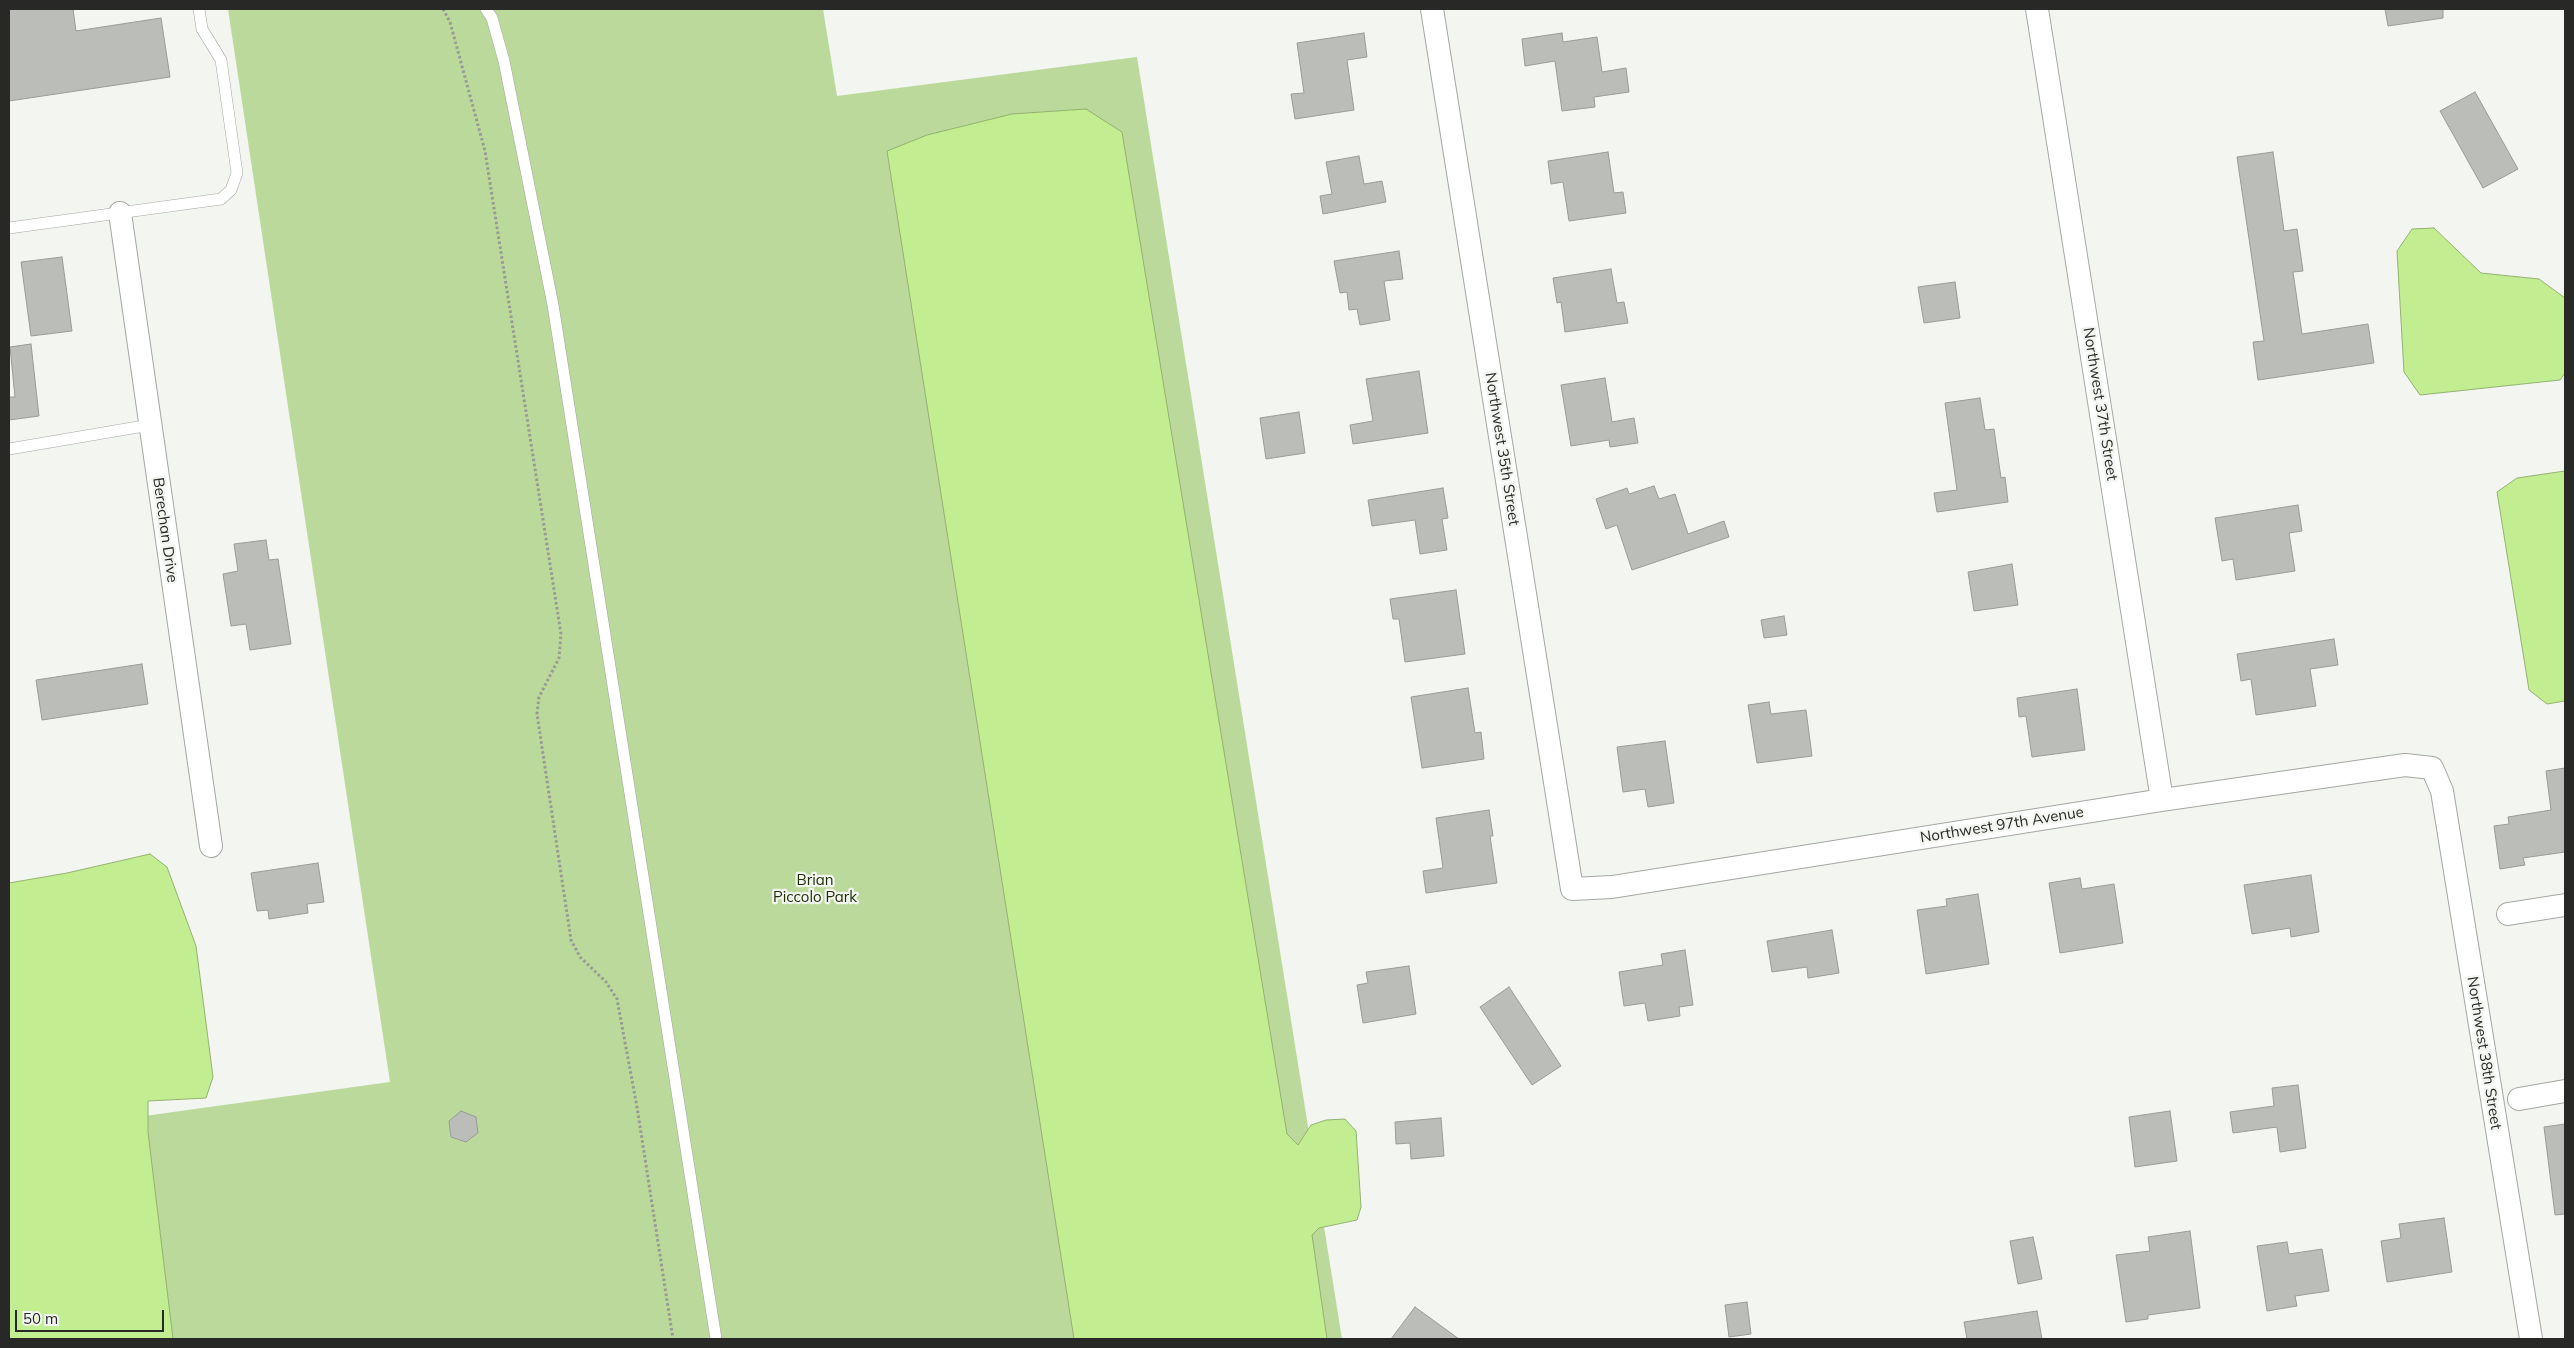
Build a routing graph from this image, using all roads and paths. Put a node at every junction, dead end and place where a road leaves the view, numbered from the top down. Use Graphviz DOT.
graph roads {
  1 [pos="199,9"];
  2 [pos="443,9"];
  3 [pos="486,9"];
  4 [pos="1434,9"];
  5 [pos="2037,9"];
  6 [pos="120,213"];
  7 [pos="9,228"];
  8 [pos="150,425"];
  9 [pos="9,449"];
  10 [pos="2432,768"];
  11 [pos="2162,800"];
  12 [pos="211,846"];
  13 [pos="1572,890"];
  14 [pos="2565,905"];
  15 [pos="2508,914"];
  16 [pos="2565,1091"];
  17 [pos="2518,1099"];
  18 [pos="673,1339"];
  19 [pos="716,1339"];
  20 [pos="2531,1339"];
  1 -- 6 [label="lane"];
  2 -- 18 [label="path"];
  3 -- 19 [label="lane"];
  4 -- 13 [label="street, Northwest 35th Street"];
  5 -- 11 [label="street, Northwest 37th Street"];
  6 -- 7 [label="lane"];
  6 -- 8 [label="street, Berechan Drive"];
  8 -- 9 [label="lane"];
  8 -- 12 [label="street, Berechan Drive"];
  10 -- 11 [label="street, Northwest 97th Avenue"];
  10 -- 20 [label="street, Northwest 38th Street"];
  11 -- 13 [label="street, Northwest 97th Avenue"];
  14 -- 15 [label="street"];
  16 -- 17 [label="street"];
}
